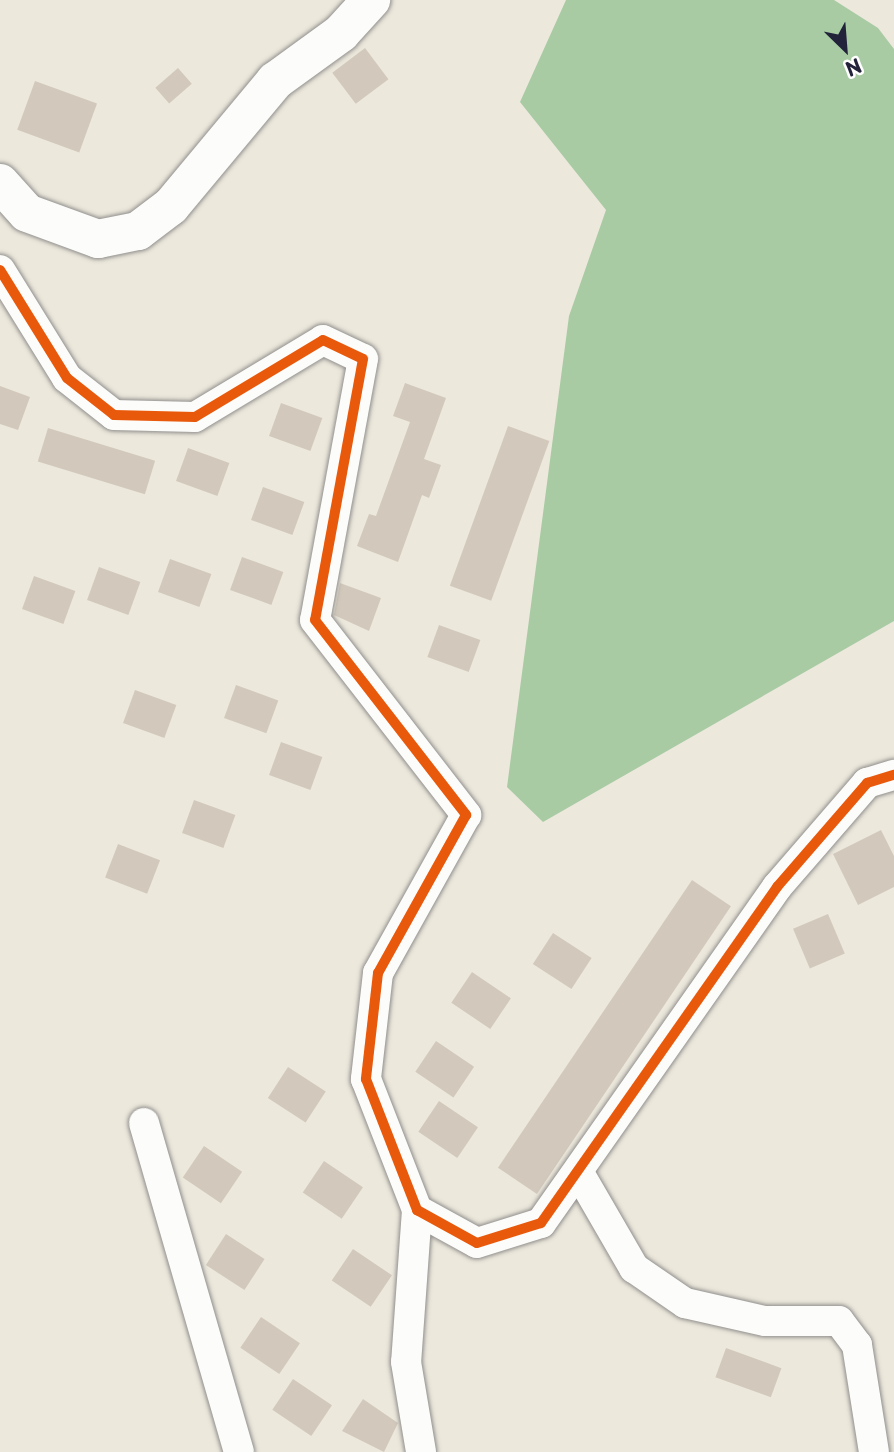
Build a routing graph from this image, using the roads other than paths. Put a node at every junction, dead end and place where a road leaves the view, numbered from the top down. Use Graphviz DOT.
graph roads {
  1 [pos="371,0"];
  2 [pos="0,183"];
  3 [pos="0,270"];
  4 [pos="894,775"];
  5 [pos="144,1123"];
  6 [pos="579,1173"];
  7 [pos="417,1210"];
  8 [pos="239,1452"];
  9 [pos="421,1452"];
  10 [pos="874,1452"];
  1 -- 2 [label="street"];
  3 -- 7 [label="street"];
  4 -- 6 [label="street"];
  5 -- 8 [label="street"];
  6 -- 7 [label="street"];
  6 -- 10 [label="street"];
  7 -- 9 [label="street"];
}
